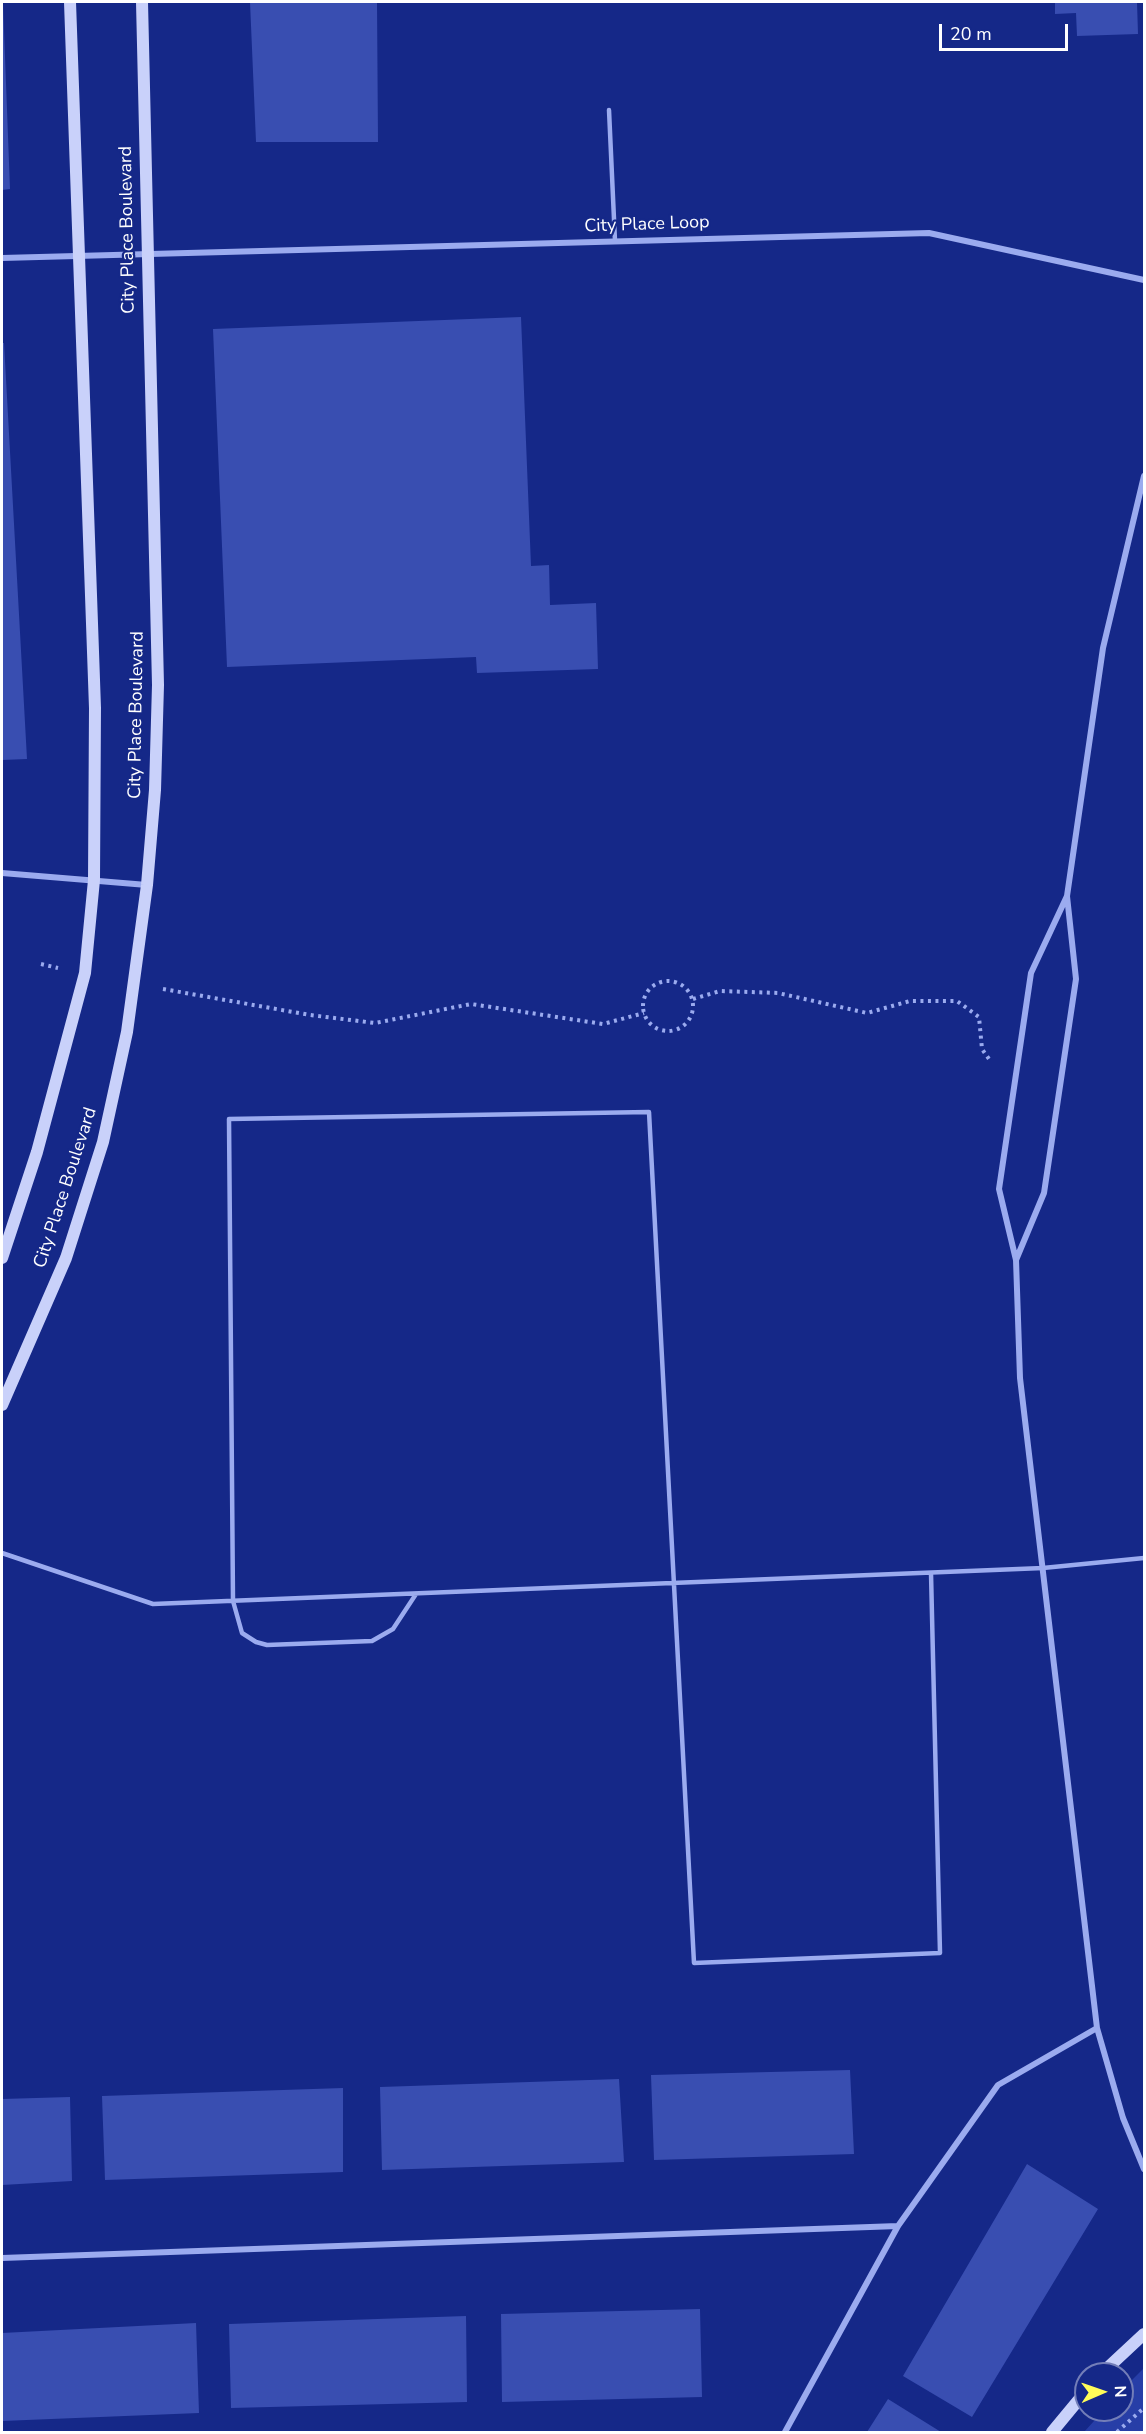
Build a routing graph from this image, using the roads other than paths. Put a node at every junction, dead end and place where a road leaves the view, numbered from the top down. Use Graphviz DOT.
graph roads {
  1 [pos="70,2"];
  2 [pos="142,2"];
  3 [pos="609,110"];
  4 [pos="615,241"];
  5 [pos="146,255"];
  6 [pos="79,256"];
  7 [pos="2,258"];
  8 [pos="1144,280"];
  9 [pos="1144,476"];
  10 [pos="2,873"];
  11 [pos="94,880"];
  12 [pos="147,885"];
  13 [pos="1067,896"];
  14 [pos="2,1258"];
  15 [pos="1016,1260"];
  16 [pos="2,1405"];
  17 [pos="2,1553"];
  18 [pos="1144,1558"];
  19 [pos="1043,1568"];
  20 [pos="931,1573"];
  21 [pos="674,1583"];
  22 [pos="416,1594"];
  23 [pos="233,1601"];
  24 [pos="1097,2028"];
  25 [pos="1144,2169"];
  26 [pos="898,2226"];
  27 [pos="2,2258"];
  28 [pos="1144,2334"];
  29 [pos="1114,2362"];
  30 [pos="1074,2406"];
  31 [pos="785,2433"];
  32 [pos="1052,2433"];
  1 -- 6 [label="street"];
  2 -- 5 [label="street, City Place Boulevard"];
  3 -- 4 [label="lane"];
  4 -- 5 [label="street, City Place Loop"];
  4 -- 8 [label="street, City Place Loop"];
  5 -- 6 [label="street, City Place Loop"];
  5 -- 12 [label="street, City Place Boulevard"];
  6 -- 7 [label="street, City Place Loop"];
  6 -- 11 [label="street"];
  9 -- 13 [label="street"];
  10 -- 11 [label="street"];
  11 -- 12 [label="street"];
  11 -- 14 [label="street"];
  12 -- 16 [label="street, City Place Boulevard"];
  13 -- 15 [label="street"];
  13 -- 15 [label="street"];
  15 -- 19 [label="street"];
  17 -- 23 [label="lane"];
  18 -- 19 [label="lane"];
  19 -- 20 [label="lane"];
  19 -- 24 [label="street"];
  20 -- 21 [label="lane"];
  20 -- 21 [label="lane"];
  21 -- 22 [label="lane"];
  21 -- 23 [label="lane"];
  22 -- 23 [label="lane"];
  22 -- 23 [label="lane"];
  24 -- 25 [label="street"];
  24 -- 26 [label="street"];
  26 -- 27 [label="street"];
  26 -- 31 [label="street"];
  28 -- 29 [label="street"];
  30 -- 32 [label="street"];
}
